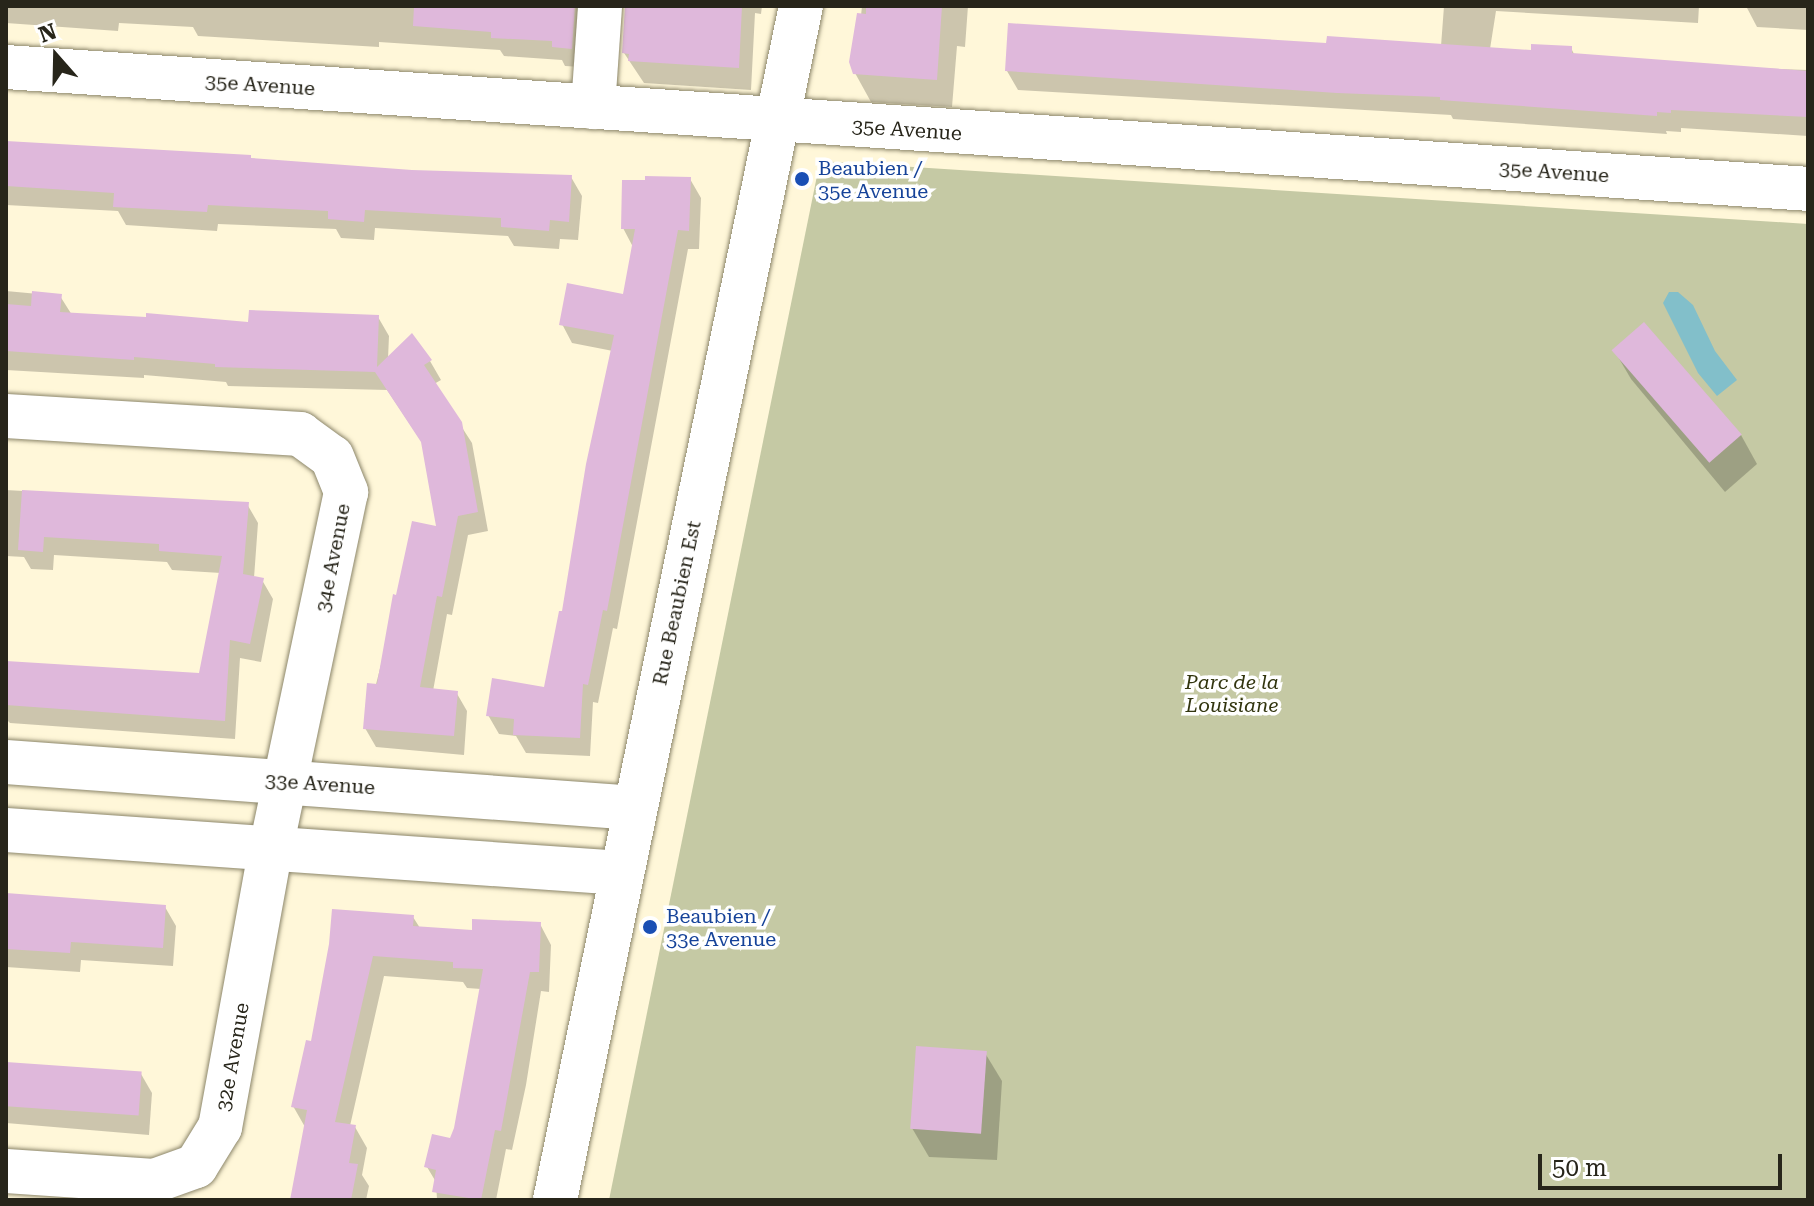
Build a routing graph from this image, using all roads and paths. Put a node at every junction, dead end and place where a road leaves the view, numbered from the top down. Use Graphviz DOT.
graph roads {
  1 [pos="600,6"];
  2 [pos="801,6"];
  3 [pos="6,67"];
  4 [pos="593,107"];
  5 [pos="777,121"];
  6 [pos="1808,189"];
  7 [pos="6,416"];
  8 [pos="6,762"];
  9 [pos="287,781"];
  10 [pos="635,808"];
  11 [pos="6,830"];
  12 [pos="271,847"];
  13 [pos="621,873"];
  14 [pos="6,1171"];
  15 [pos="555,1200"];
  1 -- 4 [label="street"];
  2 -- 5 [label="street, Rue Beaubien Est"];
  3 -- 4 [label="street, 35e Avenue"];
  4 -- 5 [label="street, 35e Avenue"];
  5 -- 6 [label="street, 35e Avenue"];
  5 -- 10 [label="street, Rue Beaubien Est"];
  7 -- 9 [label="street, 34e Avenue"];
  8 -- 9 [label="street, 33e Avenue"];
  9 -- 10 [label="street, 33e Avenue"];
  9 -- 12 [label="street, 34e Avenue"];
  10 -- 13 [label="street, Rue Beaubien Est"];
  11 -- 12 [label="street"];
  12 -- 13 [label="street"];
  12 -- 14 [label="street, 32e Avenue"];
  13 -- 15 [label="street, Rue Beaubien Est"];
}
